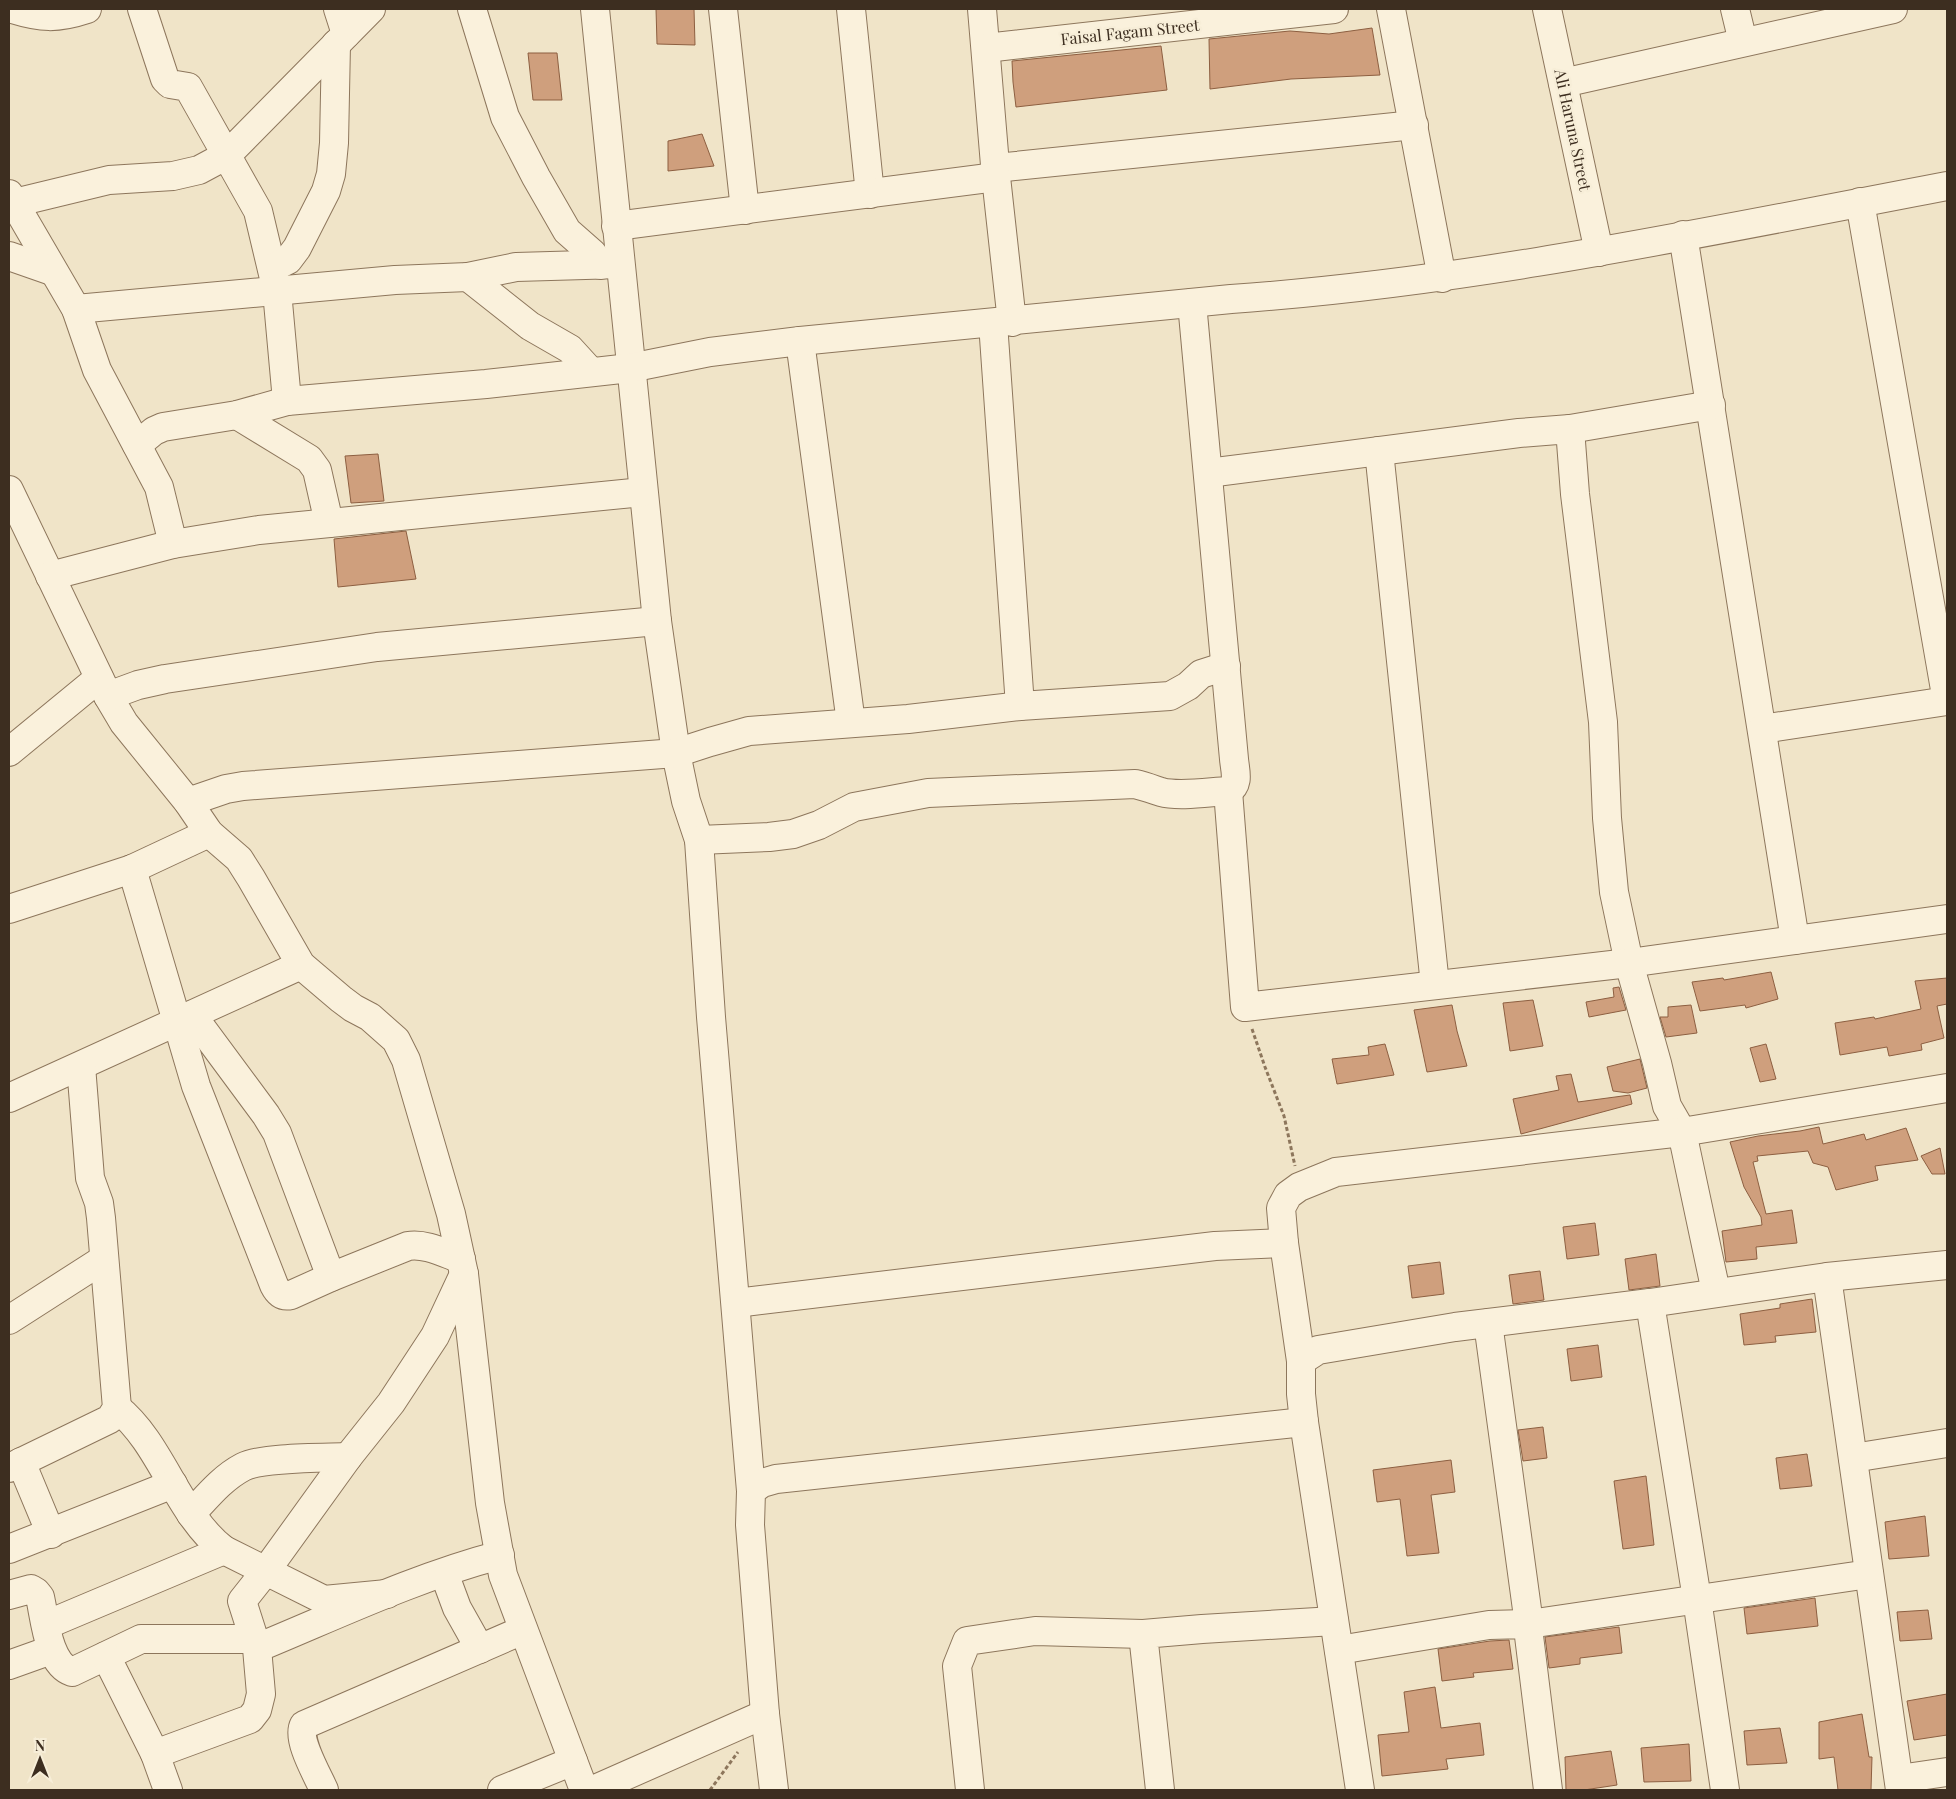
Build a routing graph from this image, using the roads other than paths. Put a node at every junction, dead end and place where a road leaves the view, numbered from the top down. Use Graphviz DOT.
graph roads {
  1 [pos="12,9"];
  2 [pos="87,9"];
  3 [pos="142,9"];
  4 [pos="371,9"];
  5 [pos="472,9"];
  6 [pos="595,9"];
  7 [pos="722,9"];
  8 [pos="851,9"];
  9 [pos="982,9"];
  10 [pos="1334,9"];
  11 [pos="1392,9"];
  12 [pos="1548,9"];
  13 [pos="1735,9"];
  14 [pos="1893,9"];
  15 [pos="340,29"];
  16 [pos="1744,42"];
  17 [pos="986,48"];
  18 [pos="1563,83"];
  19 [pos="1414,125"];
  20 [pos="227,155"];
  21 [pos="996,173"];
  22 [pos="1947,186"];
  23 [pos="870,194"];
  24 [pos="11,198"];
  25 [pos="1860,202"];
  26 [pos="745,210"];
  27 [pos="616,226"];
  28 [pos="1683,235"];
  29 [pos="1599,252"];
  30 [pos="9,256"];
  31 [pos="610,265"];
  32 [pos="52,270"];
  33 [pos="468,277"];
  34 [pos="1442,278"];
  35 [pos="275,279"];
  36 [pos="1192,303"];
  37 [pos="76,309"];
  38 [pos="1003,322"];
  39 [pos="800,341"];
  40 [pos="630,368"];
  41 [pos="591,372"];
  42 [pos="287,401"];
  43 [pos="1711,405"];
  44 [pos="237,414"];
  45 [pos="1570,429"];
  46 [pos="137,445"];
  47 [pos="1379,451"];
  48 [pos="1208,473"];
  49 [pos="9,490"];
  50 [pos="643,492"];
  51 [pos="329,523"];
  52 [pos="172,544"];
  53 [pos="50,576"];
  54 [pos="657,622"];
  55 [pos="1226,666"];
  56 [pos="103,687"];
  57 [pos="1947,701"];
  58 [pos="1020,706"];
  59 [pos="851,724"];
  60 [pos="1762,729"];
  61 [pos="9,752"];
  62 [pos="676,753"];
  63 [pos="1228,791"];
  64 [pos="188,802"];
  65 [pos="209,833"];
  66 [pos="699,840"];
  67 [pos="132,869"];
  68 [pos="9,909"];
  69 [pos="1947,919"];
  70 [pos="1795,940"];
  71 [pos="1629,963"];
  72 [pos="301,965"];
  73 [pos="1435,985"];
  74 [pos="185,1018"];
  75 [pos="81,1066"];
  76 [pos="1947,1088"];
  77 [pos="9,1098"];
  78 [pos="1682,1132"];
  79 [pos="1284,1243"];
  80 [pos="104,1259"];
  81 [pos="1947,1264"];
  82 [pos="462,1266"];
  83 [pos="331,1277"];
  84 [pos="1827,1277"];
  85 [pos="1716,1292"];
  86 [pos="736,1303"];
  87 [pos="1650,1303"];
  88 [pos="9,1320"];
  89 [pos="1488,1323"];
  90 [pos="1301,1361"];
  91 [pos="117,1408"];
  92 [pos="1304,1422"];
  93 [pos="1947,1443"];
  94 [pos="348,1457"];
  95 [pos="1852,1458"];
  96 [pos="15,1465"];
  97 [pos="173,1484"];
  98 [pos="751,1491"];
  99 [pos="191,1514"];
  100 [pos="51,1534"];
  101 [pos="9,1549"];
  102 [pos="224,1550"];
  103 [pos="500,1555"];
  104 [pos="265,1572"];
  105 [pos="444,1573"];
  106 [pos="1869,1574"];
  107 [pos="387,1594"];
  108 [pos="9,1595"];
  109 [pos="1697,1599"];
  110 [pos="1334,1621"];
  111 [pos="1529,1624"];
  112 [pos="524,1630"];
  113 [pos="1143,1634"];
  114 [pos="49,1638"];
  115 [pos="255,1643"];
  116 [pos="480,1649"];
  117 [pos="1339,1650"];
  118 [pos="106,1656"];
  119 [pos="9,1665"];
  120 [pos="765,1714"];
  121 [pos="155,1754"];
  122 [pos="573,1761"];
  123 [pos="1947,1772"];
  124 [pos="1899,1784"];
  125 [pos="168,1790"];
  126 [pos="324,1790"];
  127 [pos="502,1790"];
  128 [pos="584,1790"];
  129 [pos="593,1790"];
  130 [pos="774,1790"];
  131 [pos="970,1790"];
  132 [pos="1160,1790"];
  133 [pos="1360,1790"];
  134 [pos="1548,1790"];
  135 [pos="1725,1790"];
  1 -- 2 [label="street"];
  3 -- 20 [label="street"];
  4 -- 15 [label="street"];
  5 -- 31 [label="street"];
  6 -- 27 [label="street"];
  7 -- 26 [label="street"];
  8 -- 23 [label="street"];
  9 -- 17 [label="street"];
  10 -- 17 [label="street, Faisal Fagam Street"];
  11 -- 19 [label="street"];
  12 -- 18 [label="street, Ali Haruna Street"];
  13 -- 16 [label="street"];
  14 -- 16 [label="street"];
  15 -- 20 [label="street"];
  15 -- 35 [label="street"];
  16 -- 18 [label="street"];
  17 -- 21 [label="street"];
  18 -- 29 [label="street, Ali Haruna Street"];
  19 -- 21 [label="street"];
  19 -- 34 [label="street"];
  20 -- 24 [label="street"];
  20 -- 35 [label="street"];
  21 -- 23 [label="street"];
  21 -- 38 [label="street"];
  22 -- 25 [label="street"];
  23 -- 26 [label="street"];
  24 -- 32 [label="street"];
  25 -- 28 [label="street"];
  25 -- 57 [label="street"];
  26 -- 27 [label="street"];
  27 -- 31 [label="street"];
  28 -- 29 [label="street"];
  28 -- 43 [label="street"];
  29 -- 34 [label="street"];
  30 -- 32 [label="street"];
  31 -- 33 [label="street"];
  31 -- 40 [label="street"];
  32 -- 37 [label="street"];
  33 -- 35 [label="street"];
  33 -- 41 [label="street"];
  34 -- 36 [label="street"];
  35 -- 37 [label="street"];
  35 -- 42 [label="street"];
  36 -- 38 [label="street"];
  36 -- 48 [label="street"];
  37 -- 46 [label="street"];
  38 -- 39 [label="street"];
  38 -- 58 [label="street"];
  39 -- 40 [label="street"];
  39 -- 59 [label="street"];
  40 -- 41 [label="street"];
  40 -- 50 [label="street"];
  41 -- 42 [label="street"];
  42 -- 44 [label="street"];
  43 -- 45 [label="street"];
  43 -- 60 [label="street"];
  44 -- 46 [label="street"];
  44 -- 51 [label="street"];
  45 -- 47 [label="street"];
  45 -- 71 [label="street"];
  46 -- 52 [label="street"];
  47 -- 48 [label="street"];
  47 -- 73 [label="street"];
  48 -- 55 [label="street"];
  49 -- 53 [label="street"];
  50 -- 51 [label="street"];
  50 -- 54 [label="street"];
  51 -- 52 [label="street"];
  52 -- 53 [label="street"];
  53 -- 56 [label="street"];
  54 -- 56 [label="street"];
  54 -- 62 [label="street"];
  55 -- 58 [label="street"];
  55 -- 63 [label="street"];
  56 -- 61 [label="street"];
  56 -- 64 [label="street"];
  57 -- 60 [label="street"];
  58 -- 59 [label="street"];
  59 -- 62 [label="street"];
  60 -- 70 [label="street"];
  62 -- 64 [label="street"];
  62 -- 66 [label="street"];
  63 -- 66 [label="street"];
  63 -- 73 [label="street"];
  64 -- 65 [label="street"];
  65 -- 67 [label="street"];
  65 -- 72 [label="street"];
  66 -- 86 [label="street"];
  67 -- 68 [label="street"];
  67 -- 74 [label="street"];
  69 -- 70 [label="street"];
  70 -- 71 [label="street"];
  71 -- 73 [label="street"];
  71 -- 78 [label="street"];
  72 -- 74 [label="street"];
  72 -- 82 [label="street"];
  74 -- 75 [label="street"];
  74 -- 83 [label="street"];
  74 -- 83 [label="street"];
  75 -- 77 [label="street"];
  75 -- 80 [label="street"];
  76 -- 78 [label="street"];
  78 -- 79 [label="street"];
  78 -- 85 [label="street"];
  79 -- 86 [label="street"];
  79 -- 90 [label="street"];
  80 -- 88 [label="street"];
  80 -- 91 [label="street"];
  81 -- 84 [label="street"];
  82 -- 83 [label="street"];
  82 -- 94 [label="street"];
  82 -- 103 [label="street"];
  84 -- 85 [label="street"];
  84 -- 95 [label="street"];
  85 -- 87 [label="street"];
  86 -- 98 [label="street"];
  87 -- 89 [label="street"];
  87 -- 109 [label="street"];
  89 -- 90 [label="street"];
  89 -- 111 [label="street"];
  90 -- 92 [label="street"];
  91 -- 96 [label="street"];
  91 -- 97 [label="street"];
  92 -- 98 [label="street"];
  92 -- 110 [label="street"];
  93 -- 95 [label="street"];
  94 -- 99 [label="street"];
  94 -- 104 [label="street"];
  95 -- 106 [label="street"];
  96 -- 100 [label="street"];
  97 -- 99 [label="street"];
  97 -- 100 [label="street"];
  98 -- 120 [label="street"];
  99 -- 102 [label="street"];
  100 -- 101 [label="street"];
  102 -- 104 [label="street"];
  102 -- 114 [label="street"];
  103 -- 105 [label="street"];
  103 -- 112 [label="street"];
  104 -- 107 [label="street"];
  104 -- 115 [label="street"];
  105 -- 107 [label="street"];
  105 -- 116 [label="street"];
  106 -- 109 [label="street"];
  106 -- 124 [label="street"];
  107 -- 115 [label="street"];
  108 -- 114 [label="street"];
  109 -- 111 [label="street"];
  109 -- 135 [label="street"];
  110 -- 113 [label="street"];
  110 -- 117 [label="street"];
  111 -- 117 [label="street"];
  111 -- 134 [label="street"];
  112 -- 116 [label="street"];
  112 -- 122 [label="street"];
  113 -- 131 [label="street"];
  113 -- 132 [label="street"];
  114 -- 118 [label="street"];
  114 -- 119 [label="street"];
  115 -- 118 [label="street"];
  115 -- 121 [label="street"];
  116 -- 126 [label="street"];
  117 -- 133 [label="street"];
  118 -- 121 [label="street"];
  120 -- 129 [label="street"];
  120 -- 130 [label="street"];
  121 -- 125 [label="street"];
  122 -- 127 [label="street"];
  122 -- 128 [label="street"];
  123 -- 124 [label="street"];
}
